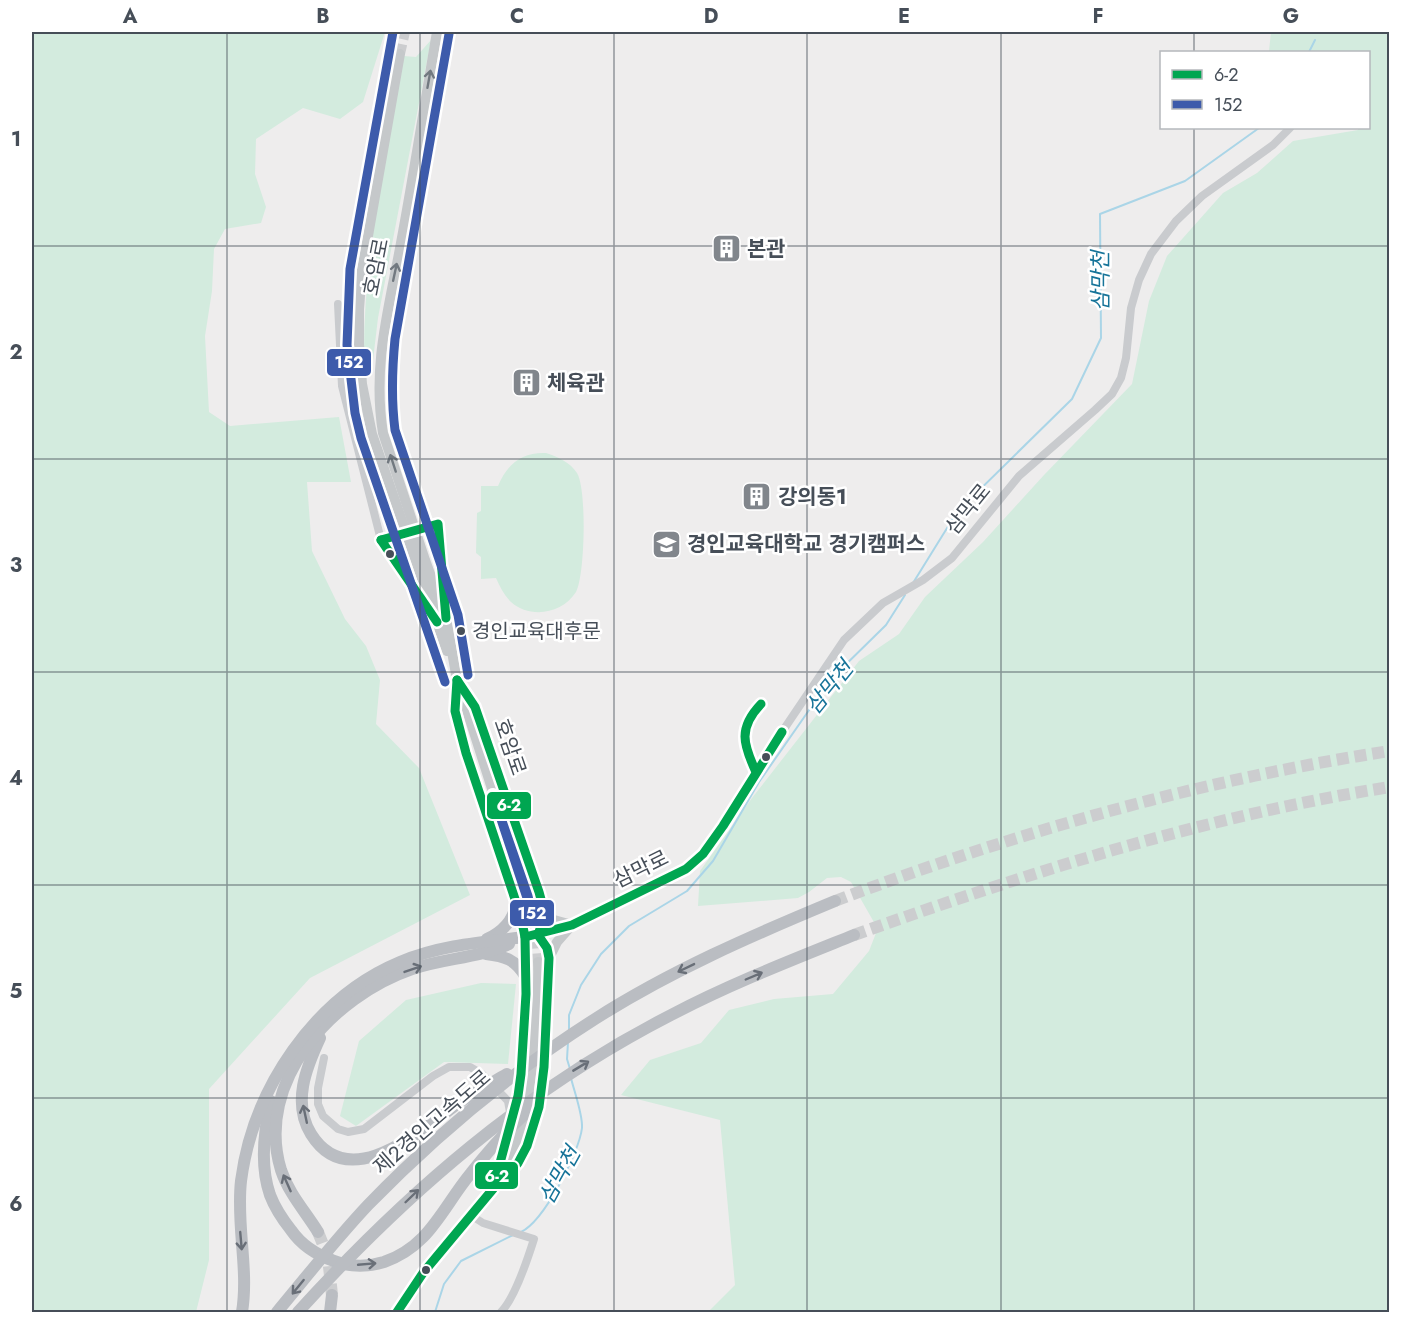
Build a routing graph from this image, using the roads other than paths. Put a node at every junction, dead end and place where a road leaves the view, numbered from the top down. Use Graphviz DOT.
graph roads {
  1 [pos="437,32"];
  2 [pos="400,54"];
  3 [pos="1289,129"];
  4 [pos="338,304"];
  5 [pos="420,528"];
  6 [pos="397,536"];
  7 [pos="381,540"];
  8 [pos="442,620"];
  9 [pos="457,680"];
  10 [pos="835,901"];
  11 [pos="516,905"];
  12 [pos="530,908"];
  13 [pos="545,913"];
  14 [pos="521,917"];
  15 [pos="572,925"];
  16 [pos="538,935"];
  17 [pos="854,935"];
  18 [pos="525,937"];
  19 [pos="477,948"];
  20 [pos="543,960"];
  21 [pos="525,961"];
  22 [pos="549,970"];
  23 [pos="525,976"];
  24 [pos="325,1026"];
  25 [pos="555,1046"];
  26 [pos="324,1058"];
  27 [pos="284,1066"];
  28 [pos="562,1078"];
  29 [pos="511,1124"];
  30 [pos="493,1189"];
  31 [pos="472,1216"];
  32 [pos="318,1232"];
  33 [pos="332,1295"];
  34 [pos="242,1312"];
  35 [pos="277,1312"];
  36 [pos="298,1312"];
  37 [pos="330,1312"];
  38 [pos="397,1312"];
  39 [pos="501,1312"];
  8 -- 1 [label="main road, 호암로, one-way"];
  2 -- 8 [label="main road, 호암로"];
  3 -- 15 [label="street, 삼막로"];
  4 -- 7 [label="street"];
  5 -- 8 [label="street"];
  6 -- 7 [label="street"];
  7 -- 8 [label="street"];
  8 -- 9 [label="main road, 호암로"];
  9 -- 11 [label="main road, 호암로"];
  9 -- 12 [label="main road, 호암로"];
  9 -- 13 [label="main road, 호암로"];
  10 -- 25 [label="highway, 제2경인고속도로, one-way"];
  11 -- 14 [label="main road, 호암로"];
  11 -- 19 [label="highway"];
  13 -- 14 [label="main road"];
  13 -- 15 [label="main road"];
  13 -- 16 [label="main road"];
  14 -- 18 [label="main road, 호암로"];
  15 -- 16 [label="street, 삼막로"];
  15 -- 20 [label="main road"];
  16 -- 18 [label="main road, 삼막로"];
  16 -- 20 [label="main road"];
  28 -- 17 [label="highway, 제2경인고속도로, one-way"];
  18 -- 19 [label="highway"];
  18 -- 21 [label="main road"];
  19 -- 23 [label="highway"];
  24 -- 19 [label="highway, one-way"];
  19 -- 27 [label="highway"];
  20 -- 22 [label="main road"];
  20 -- 30 [label="main road"];
  21 -- 22 [label="main road"];
  21 -- 23 [label="main road"];
  22 -- 30 [label="main road"];
  23 -- 29 [label="main road"];
  25 -- 24 [label="highway, one-way"];
  32 -- 24 [label="highway, one-way"];
  25 -- 35 [label="highway, 제2경인고속도로, one-way"];
  26 -- 29 [label="street"];
  27 -- 28 [label="highway, one-way"];
  27 -- 34 [label="highway, one-way"];
  36 -- 28 [label="highway, 제2경인고속도로, one-way"];
  29 -- 30 [label="main road"];
  30 -- 31 [label="main road"];
  31 -- 38 [label="main road"];
  31 -- 39 [label="street"];
  33 -- 37 [label="highway"];
}
